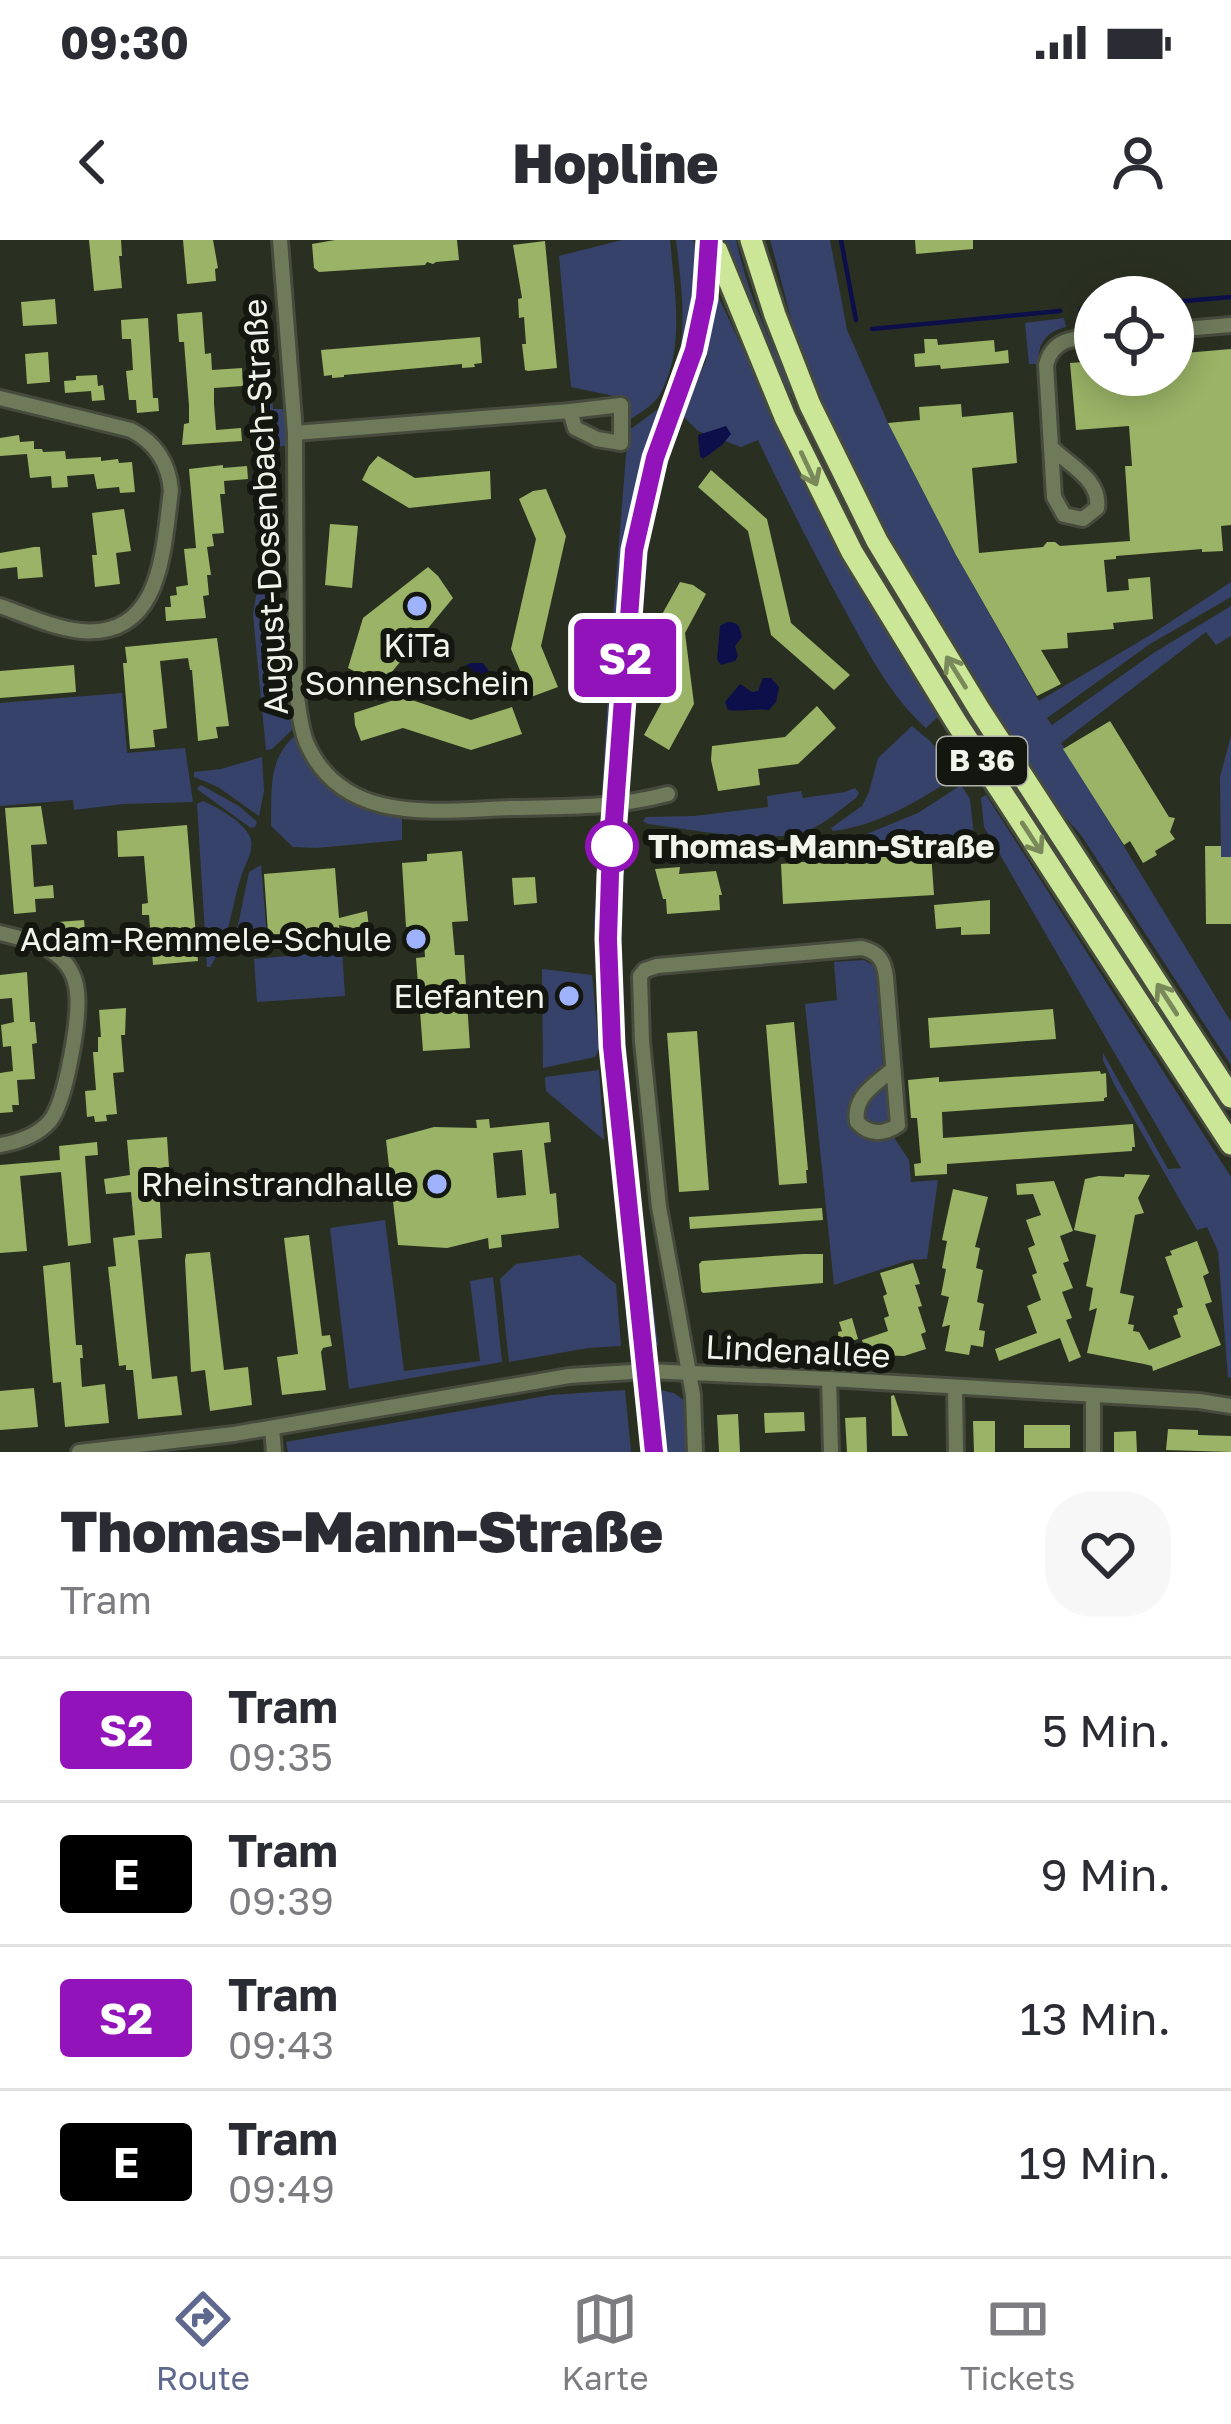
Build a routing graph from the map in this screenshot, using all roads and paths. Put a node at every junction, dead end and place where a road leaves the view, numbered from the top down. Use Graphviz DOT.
graph roads {
  1 [pos="280,240"];
  2 [pos="752,240"];
  3 [pos="716,251"];
  4 [pos="1231,325"];
  5 [pos="1194,328"];
  6 [pos="1074,338"];
  7 [pos="0,398"];
  8 [pos="570,411"];
  9 [pos="295,433"];
  10 [pos="1052,448"];
  11 [pos="0,606"];
  12 [pos="668,794"];
  13 [pos="0,933"];
  14 [pos="1198,1046"];
  15 [pos="893,1069"];
  16 [pos="1231,1074"];
  17 [pos="1231,1097"];
  18 [pos="1231,1144"];
  19 [pos="0,1145"];
  20 [pos="689,1372"];
  21 [pos="829,1379"];
  22 [pos="955,1387"];
  23 [pos="1093,1395"];
  24 [pos="1231,1406"];
  25 [pos="272,1428"];
  26 [pos="79,1452"];
  27 [pos="274,1452"];
  28 [pos="695,1452"];
  29 [pos="831,1452"];
  30 [pos="956,1452"];
  31 [pos="1093,1452"];
  1 -- 9 [label="street, August-Dosenbach-Straße"];
  14 -- 2 [label="highway, B 36, one-way"];
  3 -- 18 [label="highway, B 36, one-way"];
  4 -- 5 [label="street"];
  6 -- 10 [label="street"];
  7 -- 11 [label="street"];
  8 -- 9 [label="street"];
  9 -- 12 [label="street, August-Dosenbach-Straße"];
  10 -- 10 [label="street"];
  13 -- 19 [label="street"];
  14 -- 16 [label="highway"];
  14 -- 17 [label="highway, B 36"];
  15 -- 15 [label="street"];
  15 -- 20 [label="street"];
  20 -- 21 [label="street, Lindenallee"];
  20 -- 25 [label="street, Lindenallee"];
  20 -- 28 [label="street"];
  21 -- 22 [label="street, Lindenallee"];
  21 -- 29 [label="street"];
  22 -- 23 [label="street, Lindenallee"];
  22 -- 30 [label="street"];
  23 -- 24 [label="street, Lindenallee"];
  23 -- 31 [label="street"];
  25 -- 26 [label="street, Lindenallee"];
  25 -- 27 [label="street"];
}
